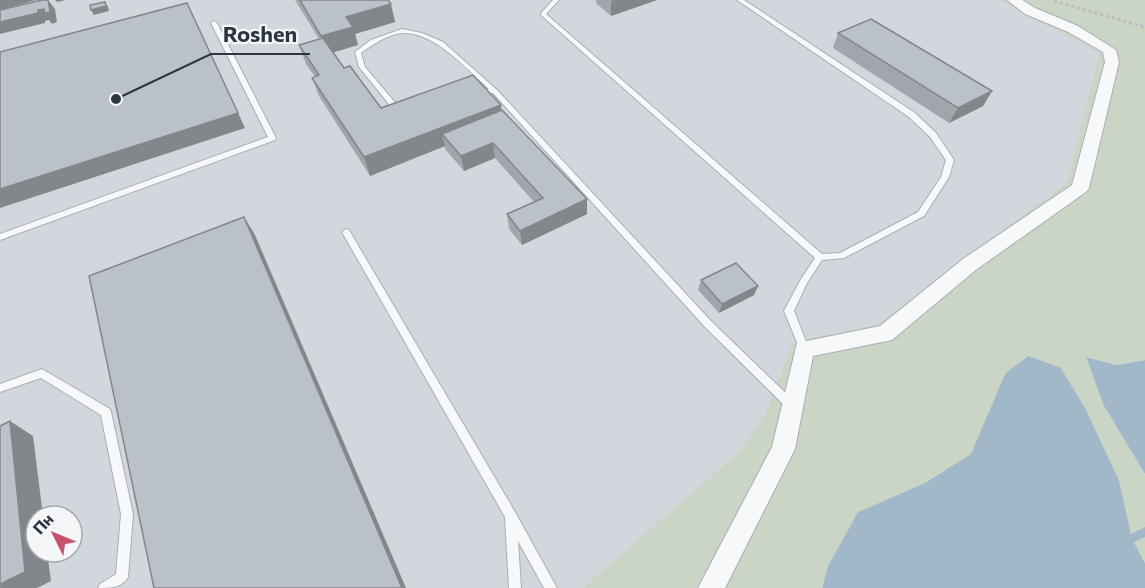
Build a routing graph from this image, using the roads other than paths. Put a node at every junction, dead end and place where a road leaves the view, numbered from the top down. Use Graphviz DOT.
graph roads {
  1 [pos="556,0"];
  2 [pos="741,0"];
  3 [pos="1013,0"];
  4 [pos="214,23"];
  5 [pos="495,91"];
  6 [pos="466,95"];
  7 [pos="403,116"];
  8 [pos="346,232"];
  9 [pos="0,237"];
  10 [pos="820,257"];
  11 [pos="804,349"];
  12 [pos="0,388"];
  13 [pos="792,406"];
  14 [pos="511,516"];
  15 [pos="104,588"];
  16 [pos="515,588"];
  17 [pos="551,588"];
  18 [pos="711,588"];
  1 -- 10 [label="lane"];
  2 -- 10 [label="lane"];
  3 -- 11 [label="street"];
  4 -- 9 [label="lane"];
  5 -- 6 [label="lane"];
  5 -- 7 [label="lane"];
  5 -- 13 [label="lane"];
  8 -- 14 [label="lane"];
  10 -- 11 [label="lane"];
  11 -- 13 [label="street"];
  12 -- 15 [label="lane"];
  13 -- 18 [label="street"];
  14 -- 16 [label="lane"];
  14 -- 17 [label="lane"];
}
